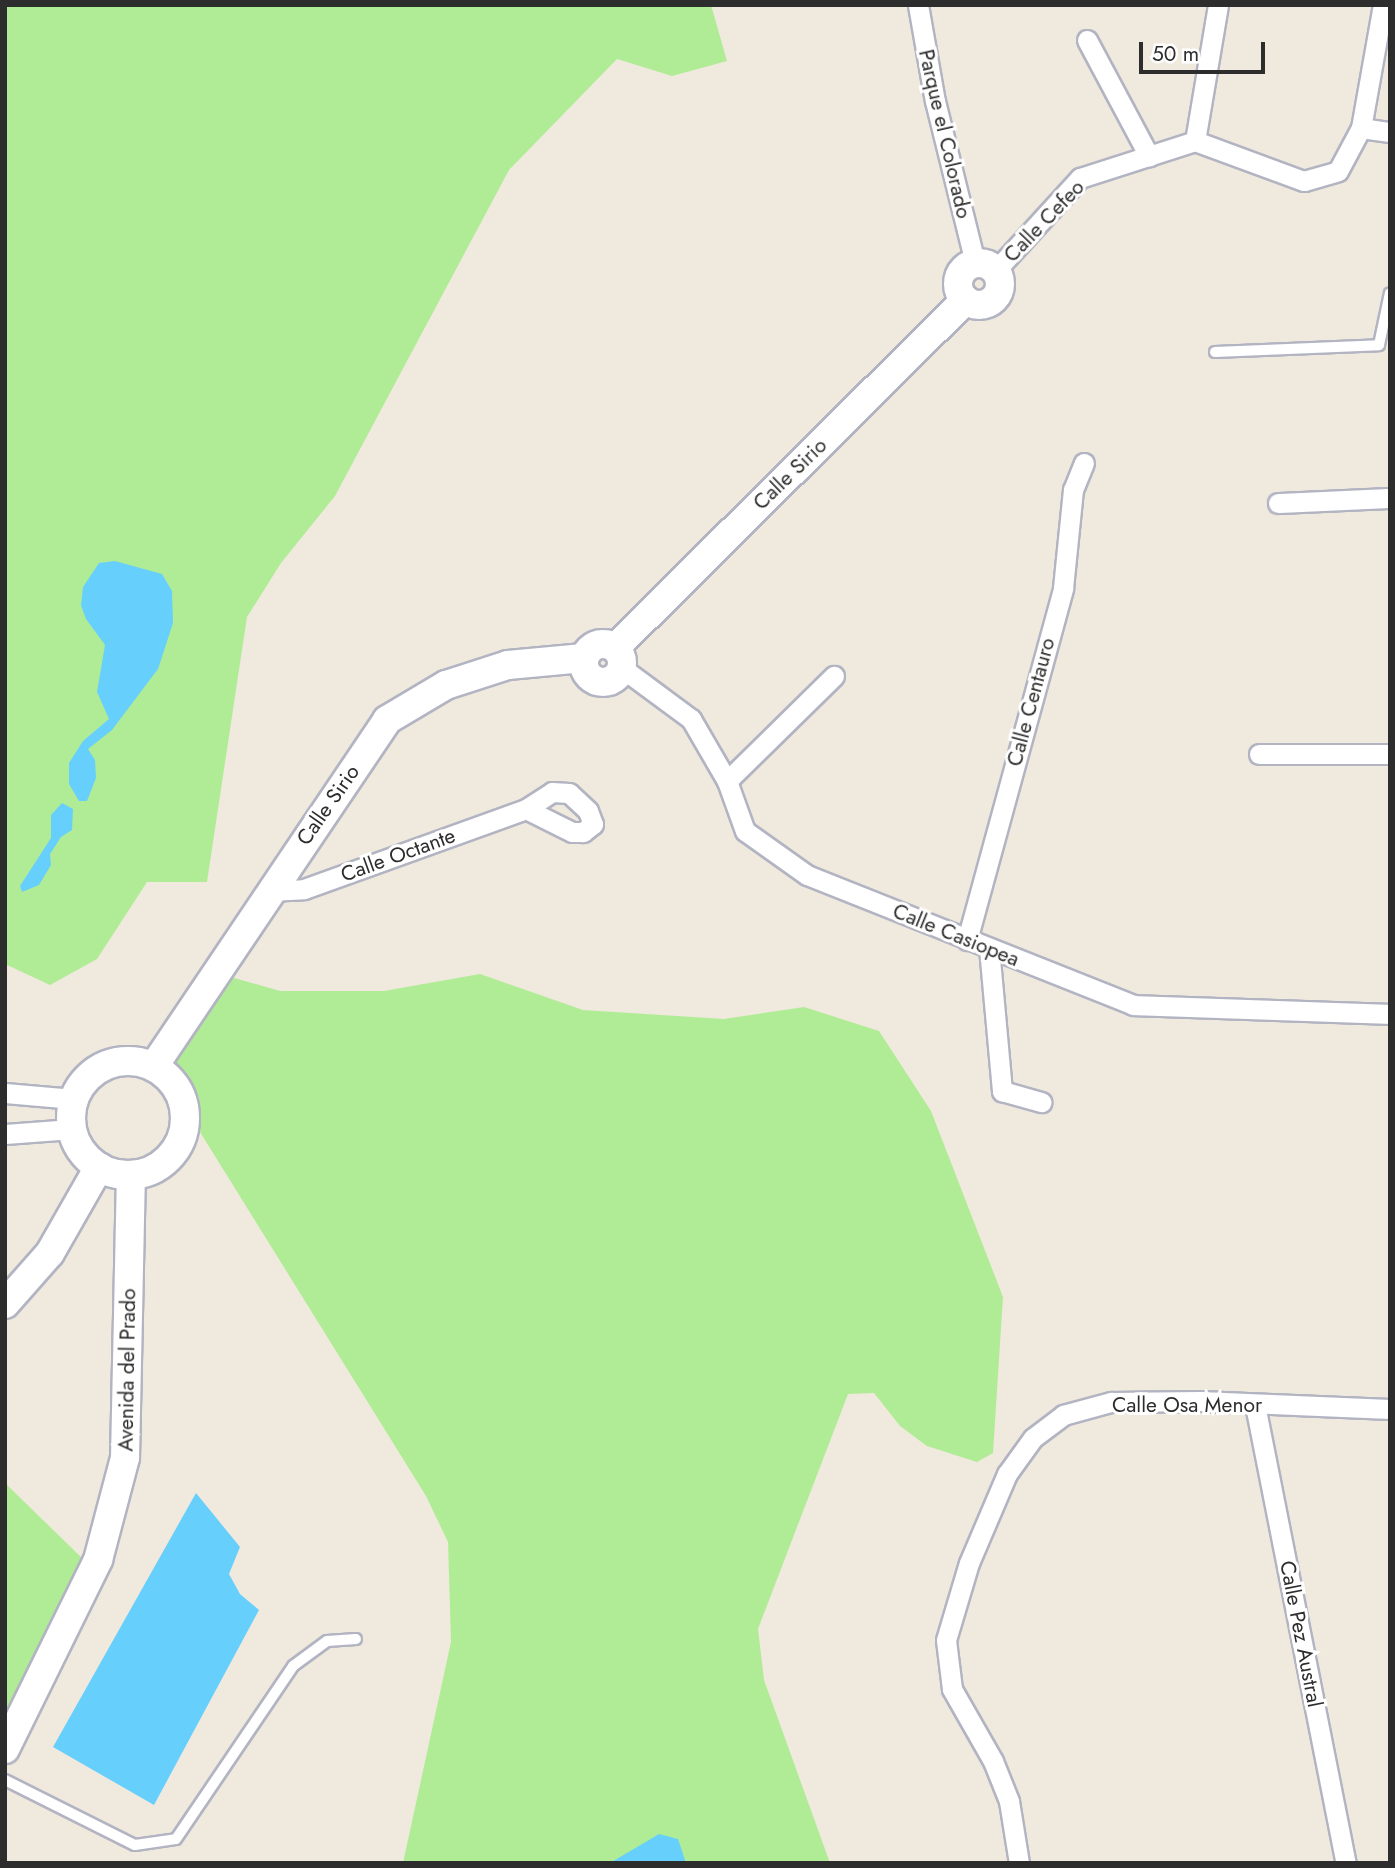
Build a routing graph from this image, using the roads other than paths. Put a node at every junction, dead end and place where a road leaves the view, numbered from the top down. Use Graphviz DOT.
graph roads {
  1 [pos="918,5"];
  2 [pos="1218,5"];
  3 [pos="1383,5"];
  4 [pos="1087,40"];
  5 [pos="1362,128"];
  6 [pos="1390,132"];
  7 [pos="1195,141"];
  8 [pos="1149,156"];
  9 [pos="986,267"];
  10 [pos="1390,293"];
  11 [pos="1215,352"];
  12 [pos="1084,463"];
  13 [pos="1390,499"];
  14 [pos="1278,503"];
  15 [pos="618,658"];
  16 [pos="834,676"];
  17 [pos="1259,754"];
  18 [pos="1390,754"];
  19 [pos="727,781"];
  20 [pos="526,809"];
  21 [pos="269,891"];
  22 [pos="967,940"];
  23 [pos="989,948"];
  24 [pos="1390,1014"];
  25 [pos="154,1066"];
  26 [pos="5,1093"];
  27 [pos="74,1099"];
  28 [pos="1041,1102"];
  29 [pos="72,1129"];
  30 [pos="5,1134"];
  31 [pos="99,1167"];
  32 [pos="131,1175"];
  33 [pos="5,1304"];
  34 [pos="1255,1405"];
  35 [pos="1390,1409"];
  36 [pos="356,1639"];
  37 [pos="5,1749"];
  38 [pos="5,1780"];
  39 [pos="1019,1863"];
  40 [pos="1346,1863"];
  1 -- 9 [label="street, Parque el Colorado"];
  2 -- 7 [label="street"];
  3 -- 5 [label="street"];
  4 -- 8 [label="street"];
  5 -- 6 [label="street"];
  5 -- 7 [label="street"];
  7 -- 8 [label="street, Calle Cefeo"];
  8 -- 9 [label="street, Calle Cefeo"];
  9 -- 15 [label="street, Calle Sirio"];
  10 -- 11 [label="lane"];
  12 -- 22 [label="street, Calle Centauro"];
  13 -- 14 [label="street"];
  15 -- 19 [label="street, Calle Casiopea"];
  15 -- 21 [label="street, Calle Sirio"];
  16 -- 19 [label="street"];
  17 -- 18 [label="street"];
  19 -- 22 [label="street, Calle Casiopea"];
  20 -- 21 [label="street, Calle Octante"];
  21 -- 25 [label="street, Calle Sirio"];
  22 -- 23 [label="street, Calle Casiopea"];
  23 -- 24 [label="street, Calle Casiopea"];
  23 -- 28 [label="street"];
  25 -- 27 [label="street"];
  25 -- 32 [label="street"];
  26 -- 27 [label="street"];
  27 -- 29 [label="street"];
  29 -- 30 [label="street"];
  29 -- 31 [label="street"];
  31 -- 32 [label="street"];
  31 -- 33 [label="street"];
  32 -- 37 [label="street, Avenida del Prado"];
  34 -- 35 [label="street, Calle Osa Menor"];
  34 -- 39 [label="street, Calle Osa Menor"];
  34 -- 40 [label="street, Calle Pez Austral"];
  36 -- 38 [label="lane"];
}
